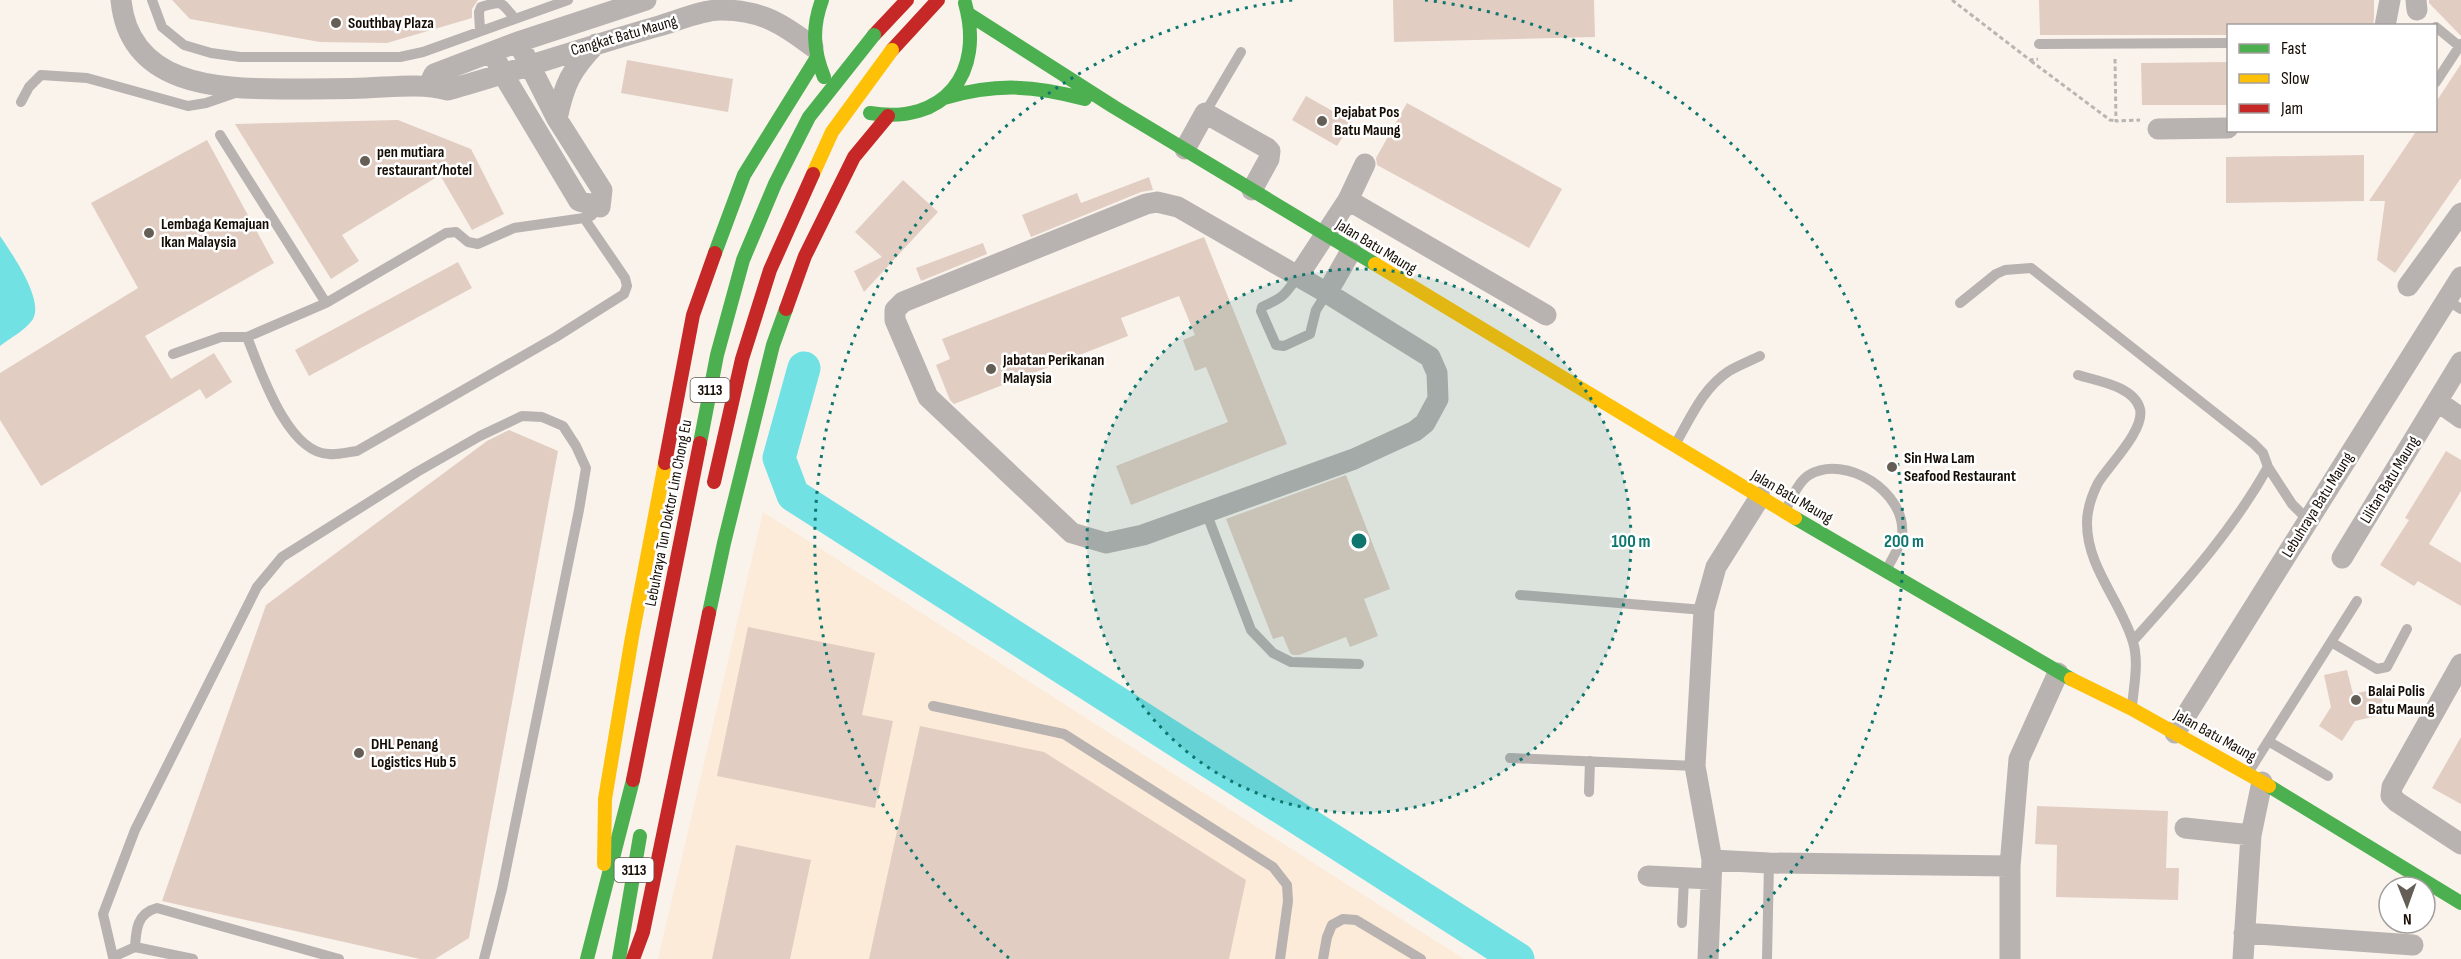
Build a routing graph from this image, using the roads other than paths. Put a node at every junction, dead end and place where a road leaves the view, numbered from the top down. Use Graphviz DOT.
graph roads {
  1 [pos="121,0"];
  2 [pos="152,0"];
  3 [pos="568,0"];
  4 [pos="646,0"];
  5 [pos="822,0"];
  6 [pos="907,0"];
  7 [pos="938,0"];
  8 [pos="964,0"];
  9 [pos="2390,0"];
  10 [pos="2416,5"];
  11 [pos="970,15"];
  12 [pos="515,19"];
  13 [pos="2385,24"];
  14 [pos="2433,24"];
  15 [pos="496,26"];
  16 [pos="2437,28"];
  17 [pos="480,31"];
  18 [pos="596,43"];
  19 [pos="2227,43"];
  20 [pos="2039,44"];
  21 [pos="2460,45"];
  22 [pos="505,47"];
  23 [pos="814,52"];
  24 [pos="1241,52"];
  25 [pos="529,64"];
  26 [pos="503,74"];
  27 [pos="2437,80"];
  28 [pos="429,85"];
  29 [pos="246,89"];
  30 [pos="944,98"];
  31 [pos="21,102"];
  32 [pos="1114,107"];
  33 [pos="1205,113"];
  34 [pos="888,116"];
  35 [pos="557,119"];
  36 [pos="2227,128"];
  37 [pos="2158,129"];
  38 [pos="220,135"];
  39 [pos="1185,149"];
  40 [pos="1365,164"];
  41 [pos="1252,190"];
  42 [pos="1348,200"];
  43 [pos="592,213"];
  44 [pos="2461,213"];
  45 [pos="1324,235"];
  46 [pos="1352,251"];
  47 [pos="707,275"];
  48 [pos="1298,276"];
  49 [pos="2461,277"];
  50 [pos="795,285"];
  51 [pos="2408,286"];
  52 [pos="1327,293"];
  53 [pos="326,303"];
  54 [pos="1960,303"];
  55 [pos="2454,305"];
  56 [pos="1546,315"];
  57 [pos="247,337"];
  58 [pos="173,354"];
  59 [pos="1760,356"];
  60 [pos="2461,362"];
  61 [pos="2078,375"];
  62 [pos="2437,401"];
  63 [pos="2461,418"];
  64 [pos="1674,446"];
  65 [pos="2268,467"];
  66 [pos="711,495"];
  67 [pos="1760,497"];
  68 [pos="1785,511"];
  69 [pos="1206,512"];
  70 [pos="2309,521"];
  71 [pos="2342,558"];
  72 [pos="1885,572"];
  73 [pos="1520,595"];
  74 [pos="2356,601"];
  75 [pos="1704,610"];
  76 [pos="2407,629"];
  77 [pos="2133,641"];
  78 [pos="2331,642"];
  79 [pos="1359,664"];
  80 [pos="2461,664"];
  81 [pos="2058,673"];
  82 [pos="933,706"];
  83 [pos="2132,709"];
  84 [pos="2175,733"];
  85 [pos="2268,741"];
  86 [pos="1510,758"];
  87 [pos="1590,761"];
  88 [pos="1695,766"];
  89 [pos="2328,776"];
  90 [pos="2255,778"];
  91 [pos="1589,792"];
  92 [pos="641,826"];
  93 [pos="2185,828"];
  94 [pos="2251,835"];
  95 [pos="2461,844"];
  96 [pos="1769,863"];
  97 [pos="2010,866"];
  98 [pos="1712,869"];
  99 [pos="1648,876"];
  100 [pos="1684,878"];
  101 [pos="604,899"];
  102 [pos="2461,903"];
  103 [pos="1682,923"];
  104 [pos="644,932"];
  105 [pos="2244,933"];
  106 [pos="2413,945"];
  107 [pos="135,947"];
  108 [pos="114,958"];
  109 [pos="193,959"];
  110 [pos="339,959"];
  111 [pos="484,959"];
  112 [pos="587,959"];
  113 [pos="619,959"];
  114 [pos="633,959"];
  115 [pos="643,959"];
  116 [pos="1280,959"];
  117 [pos="1323,959"];
  118 [pos="1421,959"];
  119 [pos="1708,959"];
  120 [pos="1767,959"];
  121 [pos="2010,959"];
  122 [pos="2243,959"];
  1 -- 29 [label="street, Cangkat Batu Maung"];
  2 -- 17 [label="lane"];
  3 -- 12 [label="lane"];
  4 -- 22 [label="street, Cangkat Batu Maung"];
  5 -- 23 [label="main road"];
  6 -- 101 [label="main road, Lebuhraya Tun Doktor Lim Chong Eu / 3113, bridge"];
  7 -- 66 [label="main road, 3113, bridge"];
  8 -- 11 [label="main road"];
  9 -- 13 [label="street"];
  10 -- 14 [label="lane"];
  11 -- 30 [label="main road"];
  11 -- 32 [label="main road, Jalan Batu Maung"];
  12 -- 15 [label="lane"];
  12 -- 17 [label="lane"];
  15 -- 17 [label="lane"];
  15 -- 22 [label="lane"];
  16 -- 21 [label="lane"];
  18 -- 23 [label="street, Cangkat Batu Maung"];
  18 -- 25 [label="street, Cangkat Batu Maung"];
  18 -- 35 [label="street"];
  19 -- 20 [label="lane"];
  21 -- 27 [label="lane"];
  22 -- 25 [label="street"];
  22 -- 26 [label="street"];
  22 -- 28 [label="street, Cangkat Batu Maung"];
  23 -- 34 [label="main road"];
  23 -- 47 [label="main road"];
  24 -- 33 [label="lane"];
  25 -- 26 [label="street, Cangkat Batu Maung"];
  25 -- 35 [label="street"];
  26 -- 28 [label="street, Cangkat Batu Maung"];
  26 -- 43 [label="street"];
  28 -- 29 [label="street, Cangkat Batu Maung"];
  29 -- 31 [label="lane"];
  30 -- 32 [label="main road, Jalan Batu Maung"];
  30 -- 34 [label="main road, Jalan Batu Maung"];
  32 -- 39 [label="main road, Jalan Batu Maung"];
  33 -- 39 [label="street"];
  33 -- 41 [label="street"];
  34 -- 50 [label="main road"];
  35 -- 43 [label="street"];
  36 -- 37 [label="street"];
  38 -- 53 [label="lane"];
  39 -- 41 [label="main road, Jalan Batu Maung"];
  40 -- 42 [label="street"];
  41 -- 45 [label="main road, Jalan Batu Maung"];
  42 -- 45 [label="street"];
  42 -- 56 [label="street"];
  43 -- 53 [label="lane"];
  43 -- 57 [label="lane"];
  44 -- 51 [label="street"];
  45 -- 46 [label="main road, Jalan Batu Maung"];
  45 -- 48 [label="street"];
  46 -- 52 [label="street"];
  46 -- 64 [label="main road, Jalan Batu Maung"];
  47 -- 50 [label="main road"];
  47 -- 101 [label="main road"];
  48 -- 52 [label="street"];
  48 -- 52 [label="lane"];
  48 -- 69 [label="street"];
  49 -- 55 [label="street, Lebuhraya Batu Maung"];
  50 -- 104 [label="main road"];
  52 -- 69 [label="street"];
  53 -- 57 [label="lane"];
  54 -- 65 [label="lane"];
  55 -- 70 [label="street, Lebuhraya Batu Maung"];
  57 -- 58 [label="lane"];
  59 -- 64 [label="lane"];
  60 -- 62 [label="street, Lilitan Batu Maung"];
  61 -- 77 [label="lane"];
  62 -- 63 [label="street"];
  62 -- 71 [label="street, Lilitan Batu Maung"];
  64 -- 67 [label="main road, Jalan Batu Maung"];
  65 -- 70 [label="lane"];
  65 -- 77 [label="lane"];
  67 -- 68 [label="main road, Jalan Batu Maung"];
  67 -- 75 [label="street"];
  68 -- 72 [label="main road, Jalan Batu Maung"];
  68 -- 72 [label="lane"];
  69 -- 79 [label="lane"];
  70 -- 84 [label="street, Lebuhraya Batu Maung"];
  72 -- 81 [label="main road, Jalan Batu Maung"];
  73 -- 75 [label="lane"];
  74 -- 78 [label="lane"];
  75 -- 88 [label="street"];
  76 -- 78 [label="lane"];
  77 -- 83 [label="lane"];
  78 -- 85 [label="lane"];
  80 -- 95 [label="street"];
  81 -- 83 [label="main road, Jalan Batu Maung"];
  81 -- 97 [label="street"];
  82 -- 116 [label="lane"];
  83 -- 84 [label="main road, Jalan Batu Maung"];
  84 -- 90 [label="main road, Jalan Batu Maung"];
  85 -- 89 [label="lane"];
  85 -- 90 [label="lane"];
  86 -- 87 [label="lane"];
  87 -- 88 [label="lane"];
  87 -- 91 [label="lane"];
  88 -- 98 [label="street"];
  90 -- 94 [label="street"];
  90 -- 102 [label="main road, Jalan Batu Maung"];
  92 -- 113 [label="main road, 3113"];
  93 -- 94 [label="street"];
  94 -- 105 [label="street"];
  96 -- 97 [label="street"];
  96 -- 98 [label="street"];
  96 -- 120 [label="lane"];
  97 -- 121 [label="street"];
  98 -- 100 [label="street"];
  98 -- 119 [label="street"];
  99 -- 100 [label="street"];
  100 -- 103 [label="lane"];
  101 -- 112 [label="main road, Lebuhraya Tun Doktor Lim Chong Eu / 3113"];
  104 -- 114 [label="main road"];
  104 -- 115 [label="street"];
  105 -- 106 [label="street"];
  105 -- 122 [label="street"];
  107 -- 108 [label="lane"];
  107 -- 109 [label="lane"];
  107 -- 110 [label="lane"];
  108 -- 111 [label="lane"];
  117 -- 118 [label="lane"];
}
